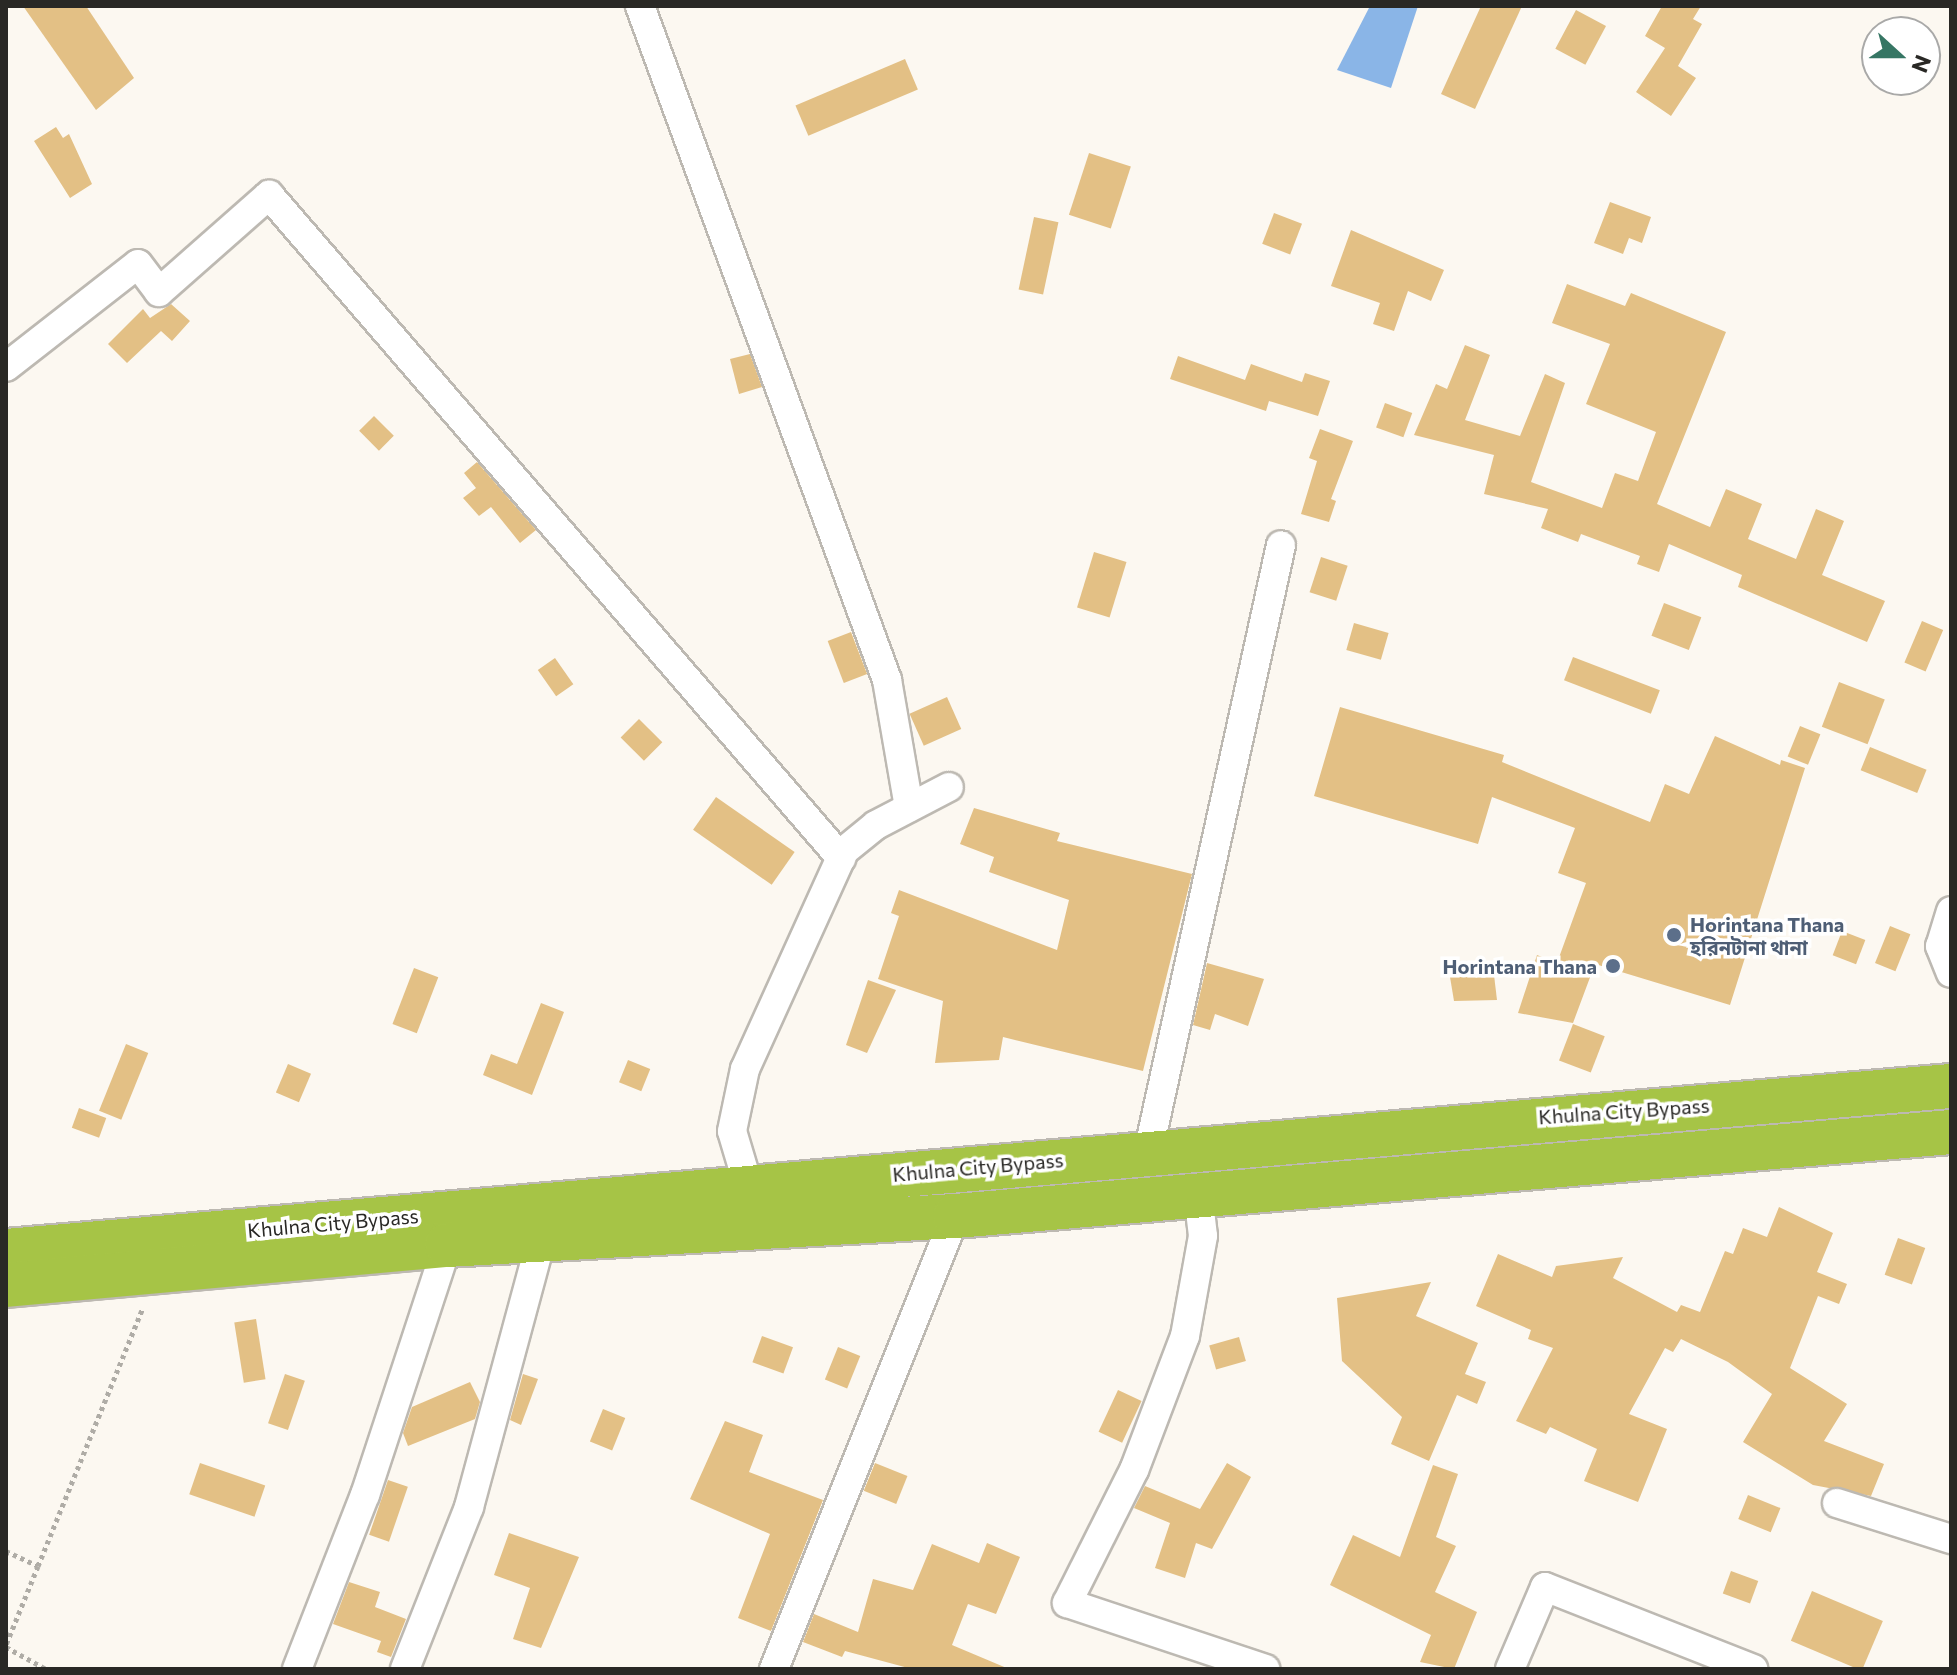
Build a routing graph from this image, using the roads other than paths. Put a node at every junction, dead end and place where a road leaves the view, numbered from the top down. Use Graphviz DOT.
graph roads {
  1 [pos="640,6"];
  2 [pos="6,367"];
  3 [pos="1281,545"];
  4 [pos="949,787"];
  5 [pos="909,807"];
  6 [pos="841,858"];
  7 [pos="1951,911"];
  8 [pos="1951,973"];
  9 [pos="1951,1086"];
  10 [pos="1951,1132"];
  11 [pos="1148,1153"];
  12 [pos="749,1188"];
  13 [pos="1198,1194"];
  14 [pos="955,1216"];
  15 [pos="541,1240"];
  16 [pos="447,1245"];
  17 [pos="6,1251"];
  18 [pos="6,1285"];
  19 [pos="1837,1503"];
  20 [pos="1951,1539"];
  21 [pos="297,1669"];
  22 [pos="405,1669"];
  23 [pos="774,1669"];
  24 [pos="1265,1669"];
  25 [pos="1510,1669"];
  26 [pos="1753,1669"];
  1 -- 5 [label="street"];
  2 -- 6 [label="street"];
  3 -- 11 [label="street"];
  4 -- 5 [label="street"];
  5 -- 6 [label="street"];
  6 -- 12 [label="street"];
  7 -- 8 [label="street"];
  9 -- 11 [label="highway, Khulna City Bypass"];
  10 -- 13 [label="highway, Khulna City Bypass"];
  11 -- 12 [label="highway, Khulna City Bypass"];
  12 -- 17 [label="highway, Khulna City Bypass"];
  13 -- 14 [label="highway, Khulna City Bypass"];
  13 -- 24 [label="street"];
  14 -- 15 [label="highway, Khulna City Bypass"];
  14 -- 23 [label="street"];
  15 -- 16 [label="highway, Khulna City Bypass"];
  15 -- 22 [label="street"];
  16 -- 18 [label="highway, Khulna City Bypass"];
  16 -- 21 [label="street"];
  19 -- 20 [label="street"];
  25 -- 26 [label="street"];
}
